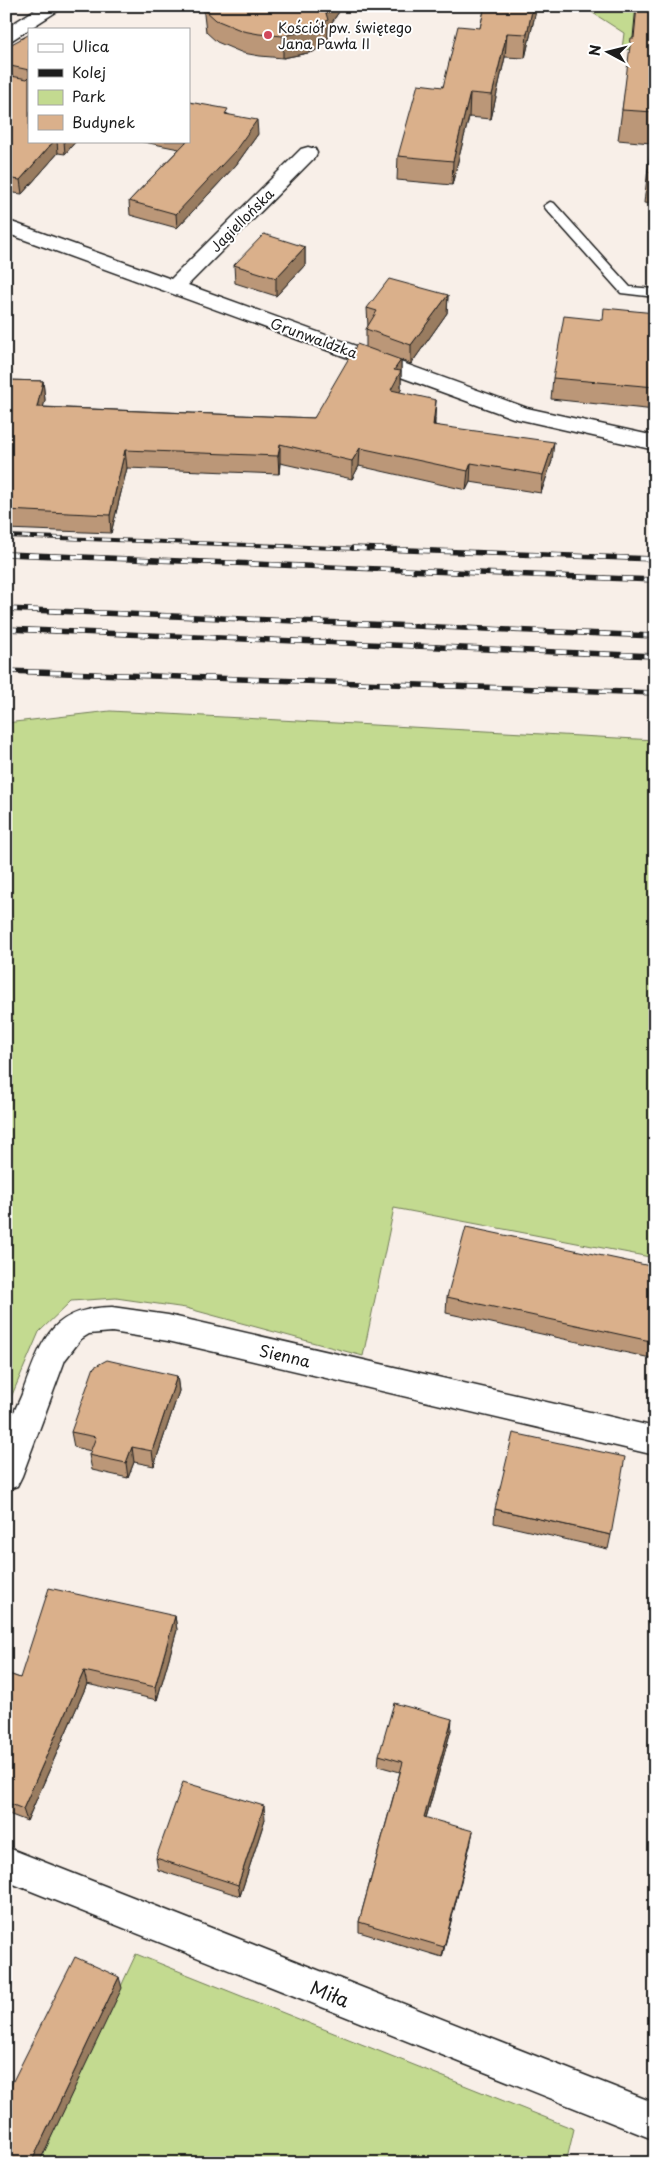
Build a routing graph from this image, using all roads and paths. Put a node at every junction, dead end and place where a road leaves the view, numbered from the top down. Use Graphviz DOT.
graph roads {
  1 [pos="53,6"];
  2 [pos="6,36"];
  3 [pos="308,153"];
  4 [pos="550,206"];
  5 [pos="6,226"];
  6 [pos="174,287"];
  7 [pos="655,293"];
  8 [pos="655,443"];
  9 [pos="655,1441"];
  10 [pos="6,1476"];
  11 [pos="6,1864"];
  12 [pos="655,2122"];
  1 -- 2 [label="street"];
  3 -- 6 [label="street, Jagiellońska"];
  4 -- 7 [label="lane"];
  5 -- 6 [label="street, Grunwaldzka"];
  6 -- 8 [label="street, Grunwaldzka"];
  9 -- 10 [label="street, Sienna"];
  11 -- 12 [label="street, Miła"];
}
